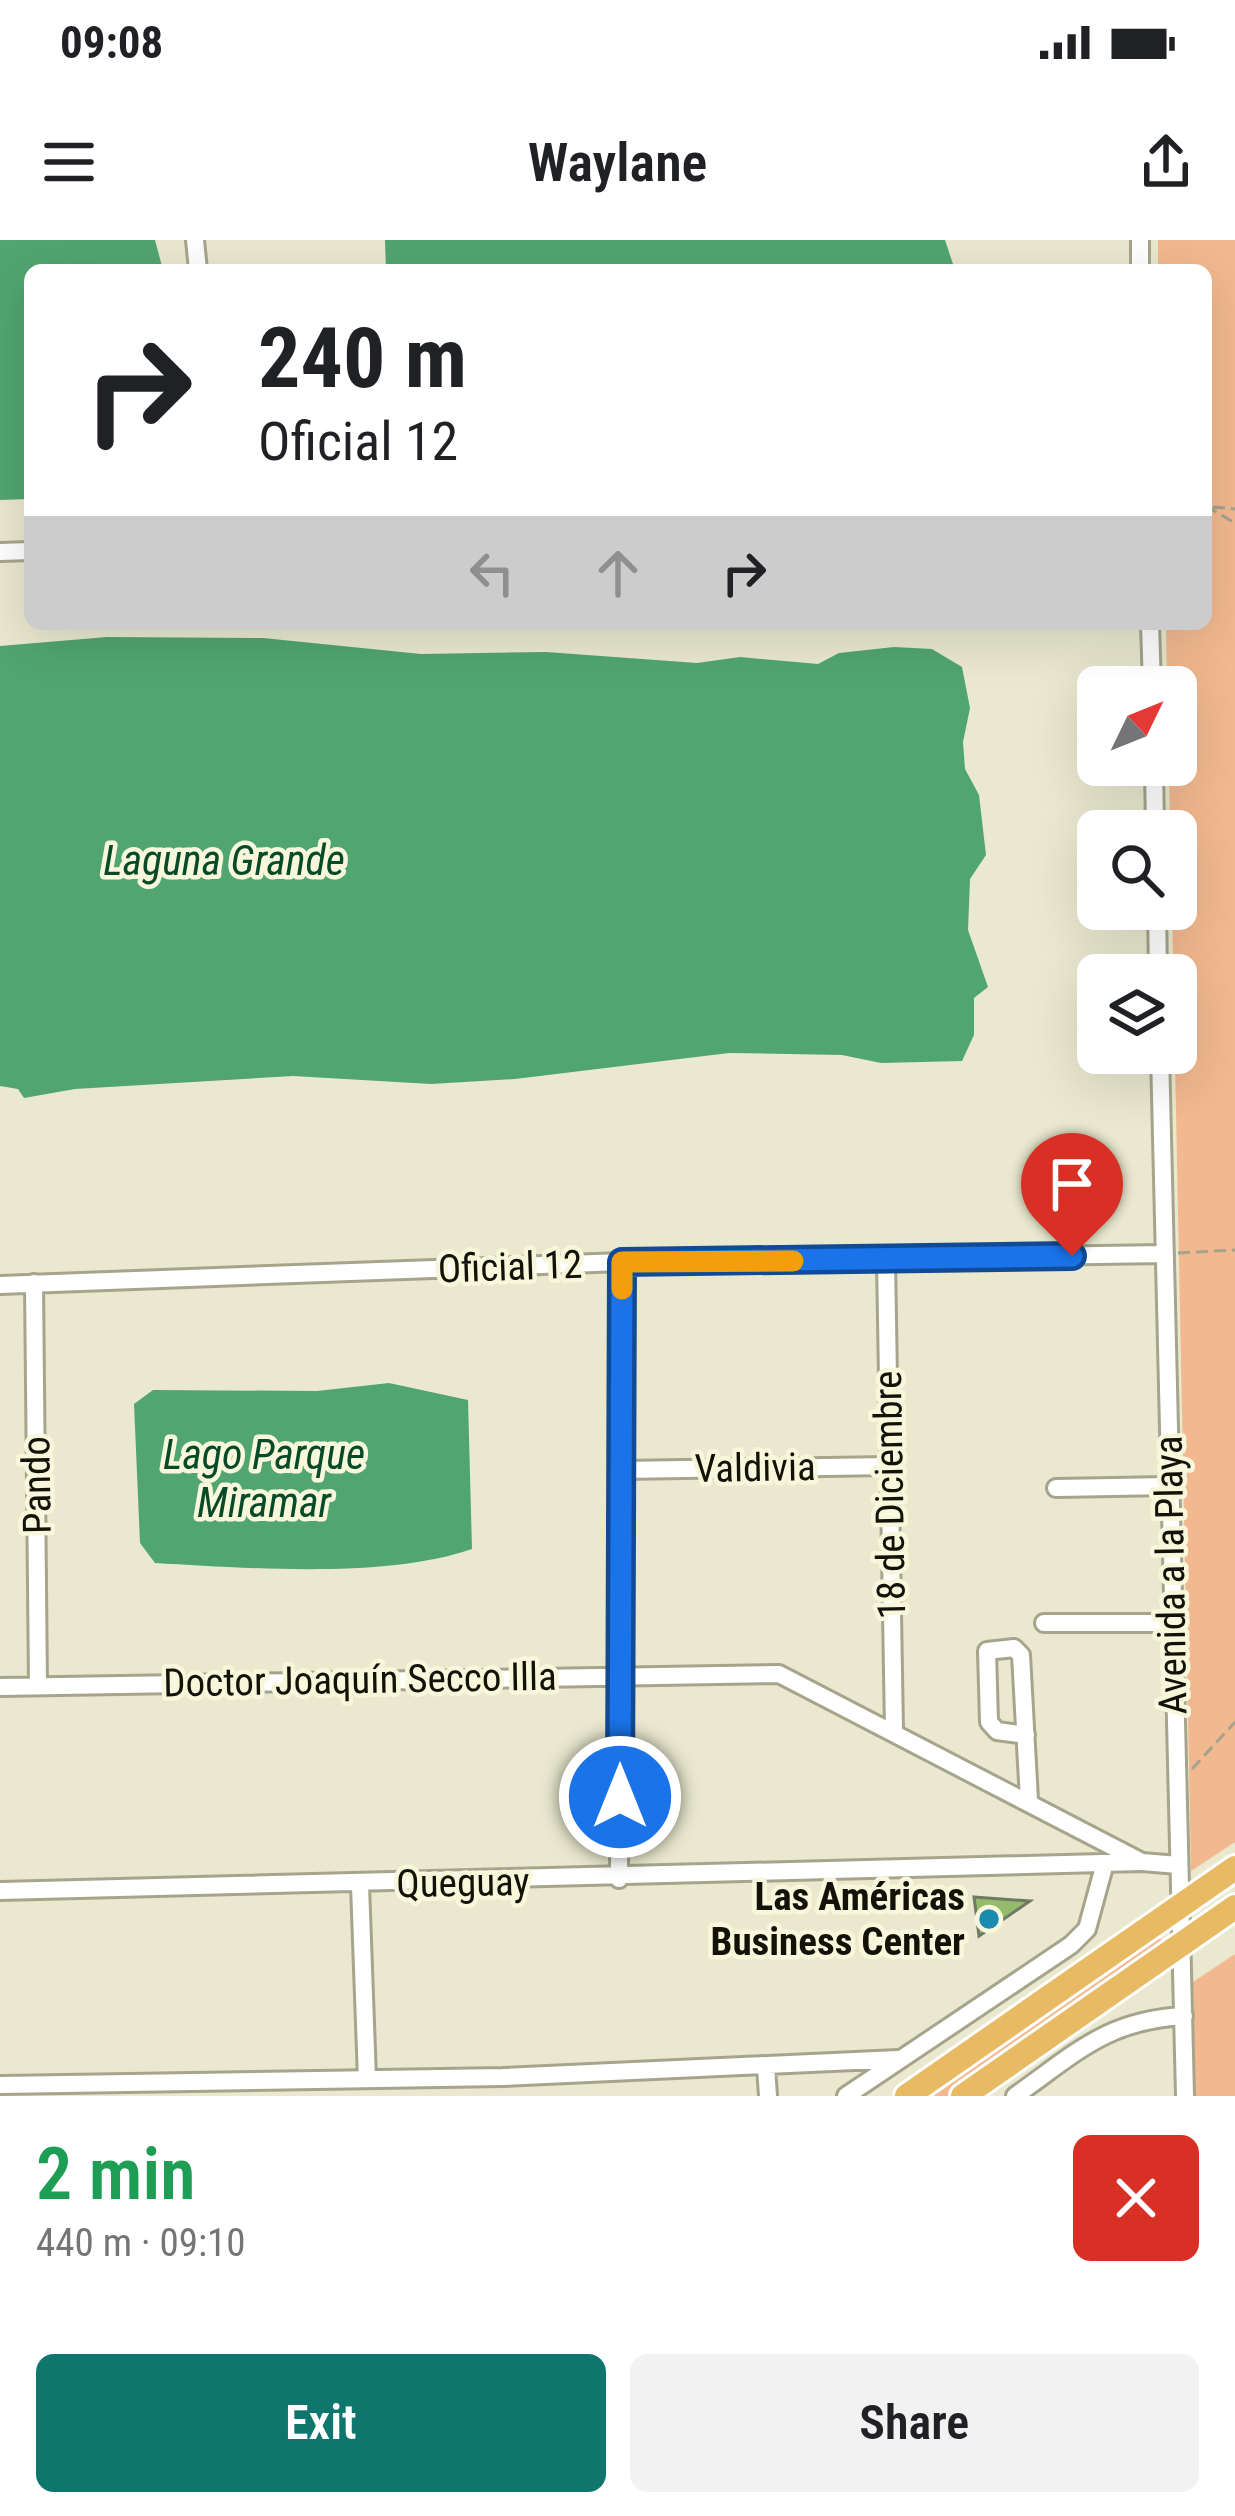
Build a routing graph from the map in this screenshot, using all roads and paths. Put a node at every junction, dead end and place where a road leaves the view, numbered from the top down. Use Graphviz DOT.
graph roads {
  1 [pos="1150,630"];
  2 [pos="1151,666"];
  3 [pos="1161,1074"];
  4 [pos="1235,1250"];
  5 [pos="1165,1254"];
  6 [pos="886,1261"];
  7 [pos="622,1262"];
  8 [pos="34,1283"];
  9 [pos="0,1285"];
  10 [pos="889,1466"];
  11 [pos="621,1470"];
  12 [pos="1169,1486"];
  13 [pos="1056,1488"];
  14 [pos="1044,1623"];
  15 [pos="1172,1623"];
  16 [pos="620,1675"];
  17 [pos="38,1686"];
  18 [pos="0,1687"];
  19 [pos="1235,1722"];
  20 [pos="894,1730"];
  21 [pos="1026,1735"];
  22 [pos="1175,1789"];
  23 [pos="1029,1801"];
  24 [pos="1142,1862"];
  25 [pos="1105,1863"];
  26 [pos="1178,1865"];
  27 [pos="1235,1868"];
  28 [pos="619,1879"];
  29 [pos="360,1885"];
  30 [pos="0,1891"];
  31 [pos="1180,1906"];
  32 [pos="1235,1907"];
  33 [pos="1182,1944"];
  34 [pos="1184,2016"];
  35 [pos="898,2059"];
  36 [pos="766,2067"];
  37 [pos="502,2078"];
  38 [pos="367,2080"];
  39 [pos="0,2085"];
  40 [pos="40,2091"];
  41 [pos="142,2091"];
  42 [pos="476,2096"];
  43 [pos="768,2096"];
  44 [pos="846,2096"];
  45 [pos="907,2096"];
  46 [pos="963,2096"];
  47 [pos="1015,2096"];
  48 [pos="1185,2096"];
  1 -- 2 [label="street"];
  3 -- 5 [label="street, Avenida a la Playa"];
  4 -- 5 [label="path"];
  5 -- 6 [label="street, Oficial 12"];
  5 -- 12 [label="street, Avenida a la Playa"];
  6 -- 7 [label="street, Oficial 12"];
  6 -- 10 [label="street, 18 de Diciembre"];
  7 -- 8 [label="street, Oficial 12"];
  7 -- 11 [label="street"];
  8 -- 9 [label="street, Oficial 12"];
  8 -- 17 [label="street, Pando"];
  10 -- 11 [label="street, Valdivia"];
  10 -- 20 [label="street, 18 de Diciembre"];
  11 -- 16 [label="street"];
  12 -- 13 [label="street"];
  12 -- 15 [label="street, Avenida a la Playa"];
  14 -- 15 [label="street"];
  15 -- 22 [label="street, Avenida a la Playa"];
  16 -- 17 [label="street, Doctor Joaquín Secco Illa"];
  16 -- 20 [label="street, Doctor Joaquín Secco Illa"];
  16 -- 28 [label="street"];
  17 -- 18 [label="street, Doctor Joaquín Secco Illa"];
  19 -- 22 [label="path"];
  20 -- 23 [label="street, Doctor Joaquín Secco Illa"];
  21 -- 21 [label="street"];
  21 -- 23 [label="street"];
  22 -- 26 [label="street, Avenida a la Playa"];
  23 -- 24 [label="street, Doctor Joaquín Secco Illa"];
  24 -- 25 [label="street, Queguay"];
  24 -- 26 [label="street, Doctor Joaquín Secco Illa"];
  25 -- 28 [label="street, Queguay"];
  25 -- 35 [label="street"];
  26 -- 31 [label="street, Avenida a la Playa"];
  27 -- 31 [label="highway"];
  28 -- 29 [label="street, Queguay"];
  29 -- 30 [label="street, Queguay"];
  29 -- 38 [label="street"];
  31 -- 33 [label="street, Avenida a la Playa"];
  31 -- 45 [label="highway"];
  32 -- 33 [label="highway"];
  33 -- 34 [label="street, Avenida a la Playa"];
  33 -- 46 [label="highway"];
  34 -- 47 [label="street"];
  34 -- 48 [label="street, Avenida a la Playa"];
  35 -- 36 [label="street"];
  35 -- 44 [label="street"];
  36 -- 37 [label="street"];
  36 -- 43 [label="street"];
  37 -- 38 [label="street"];
  37 -- 42 [label="street"];
  38 -- 41 [label="street"];
  39 -- 40 [label="street"];
  40 -- 41 [label="street"];
}
